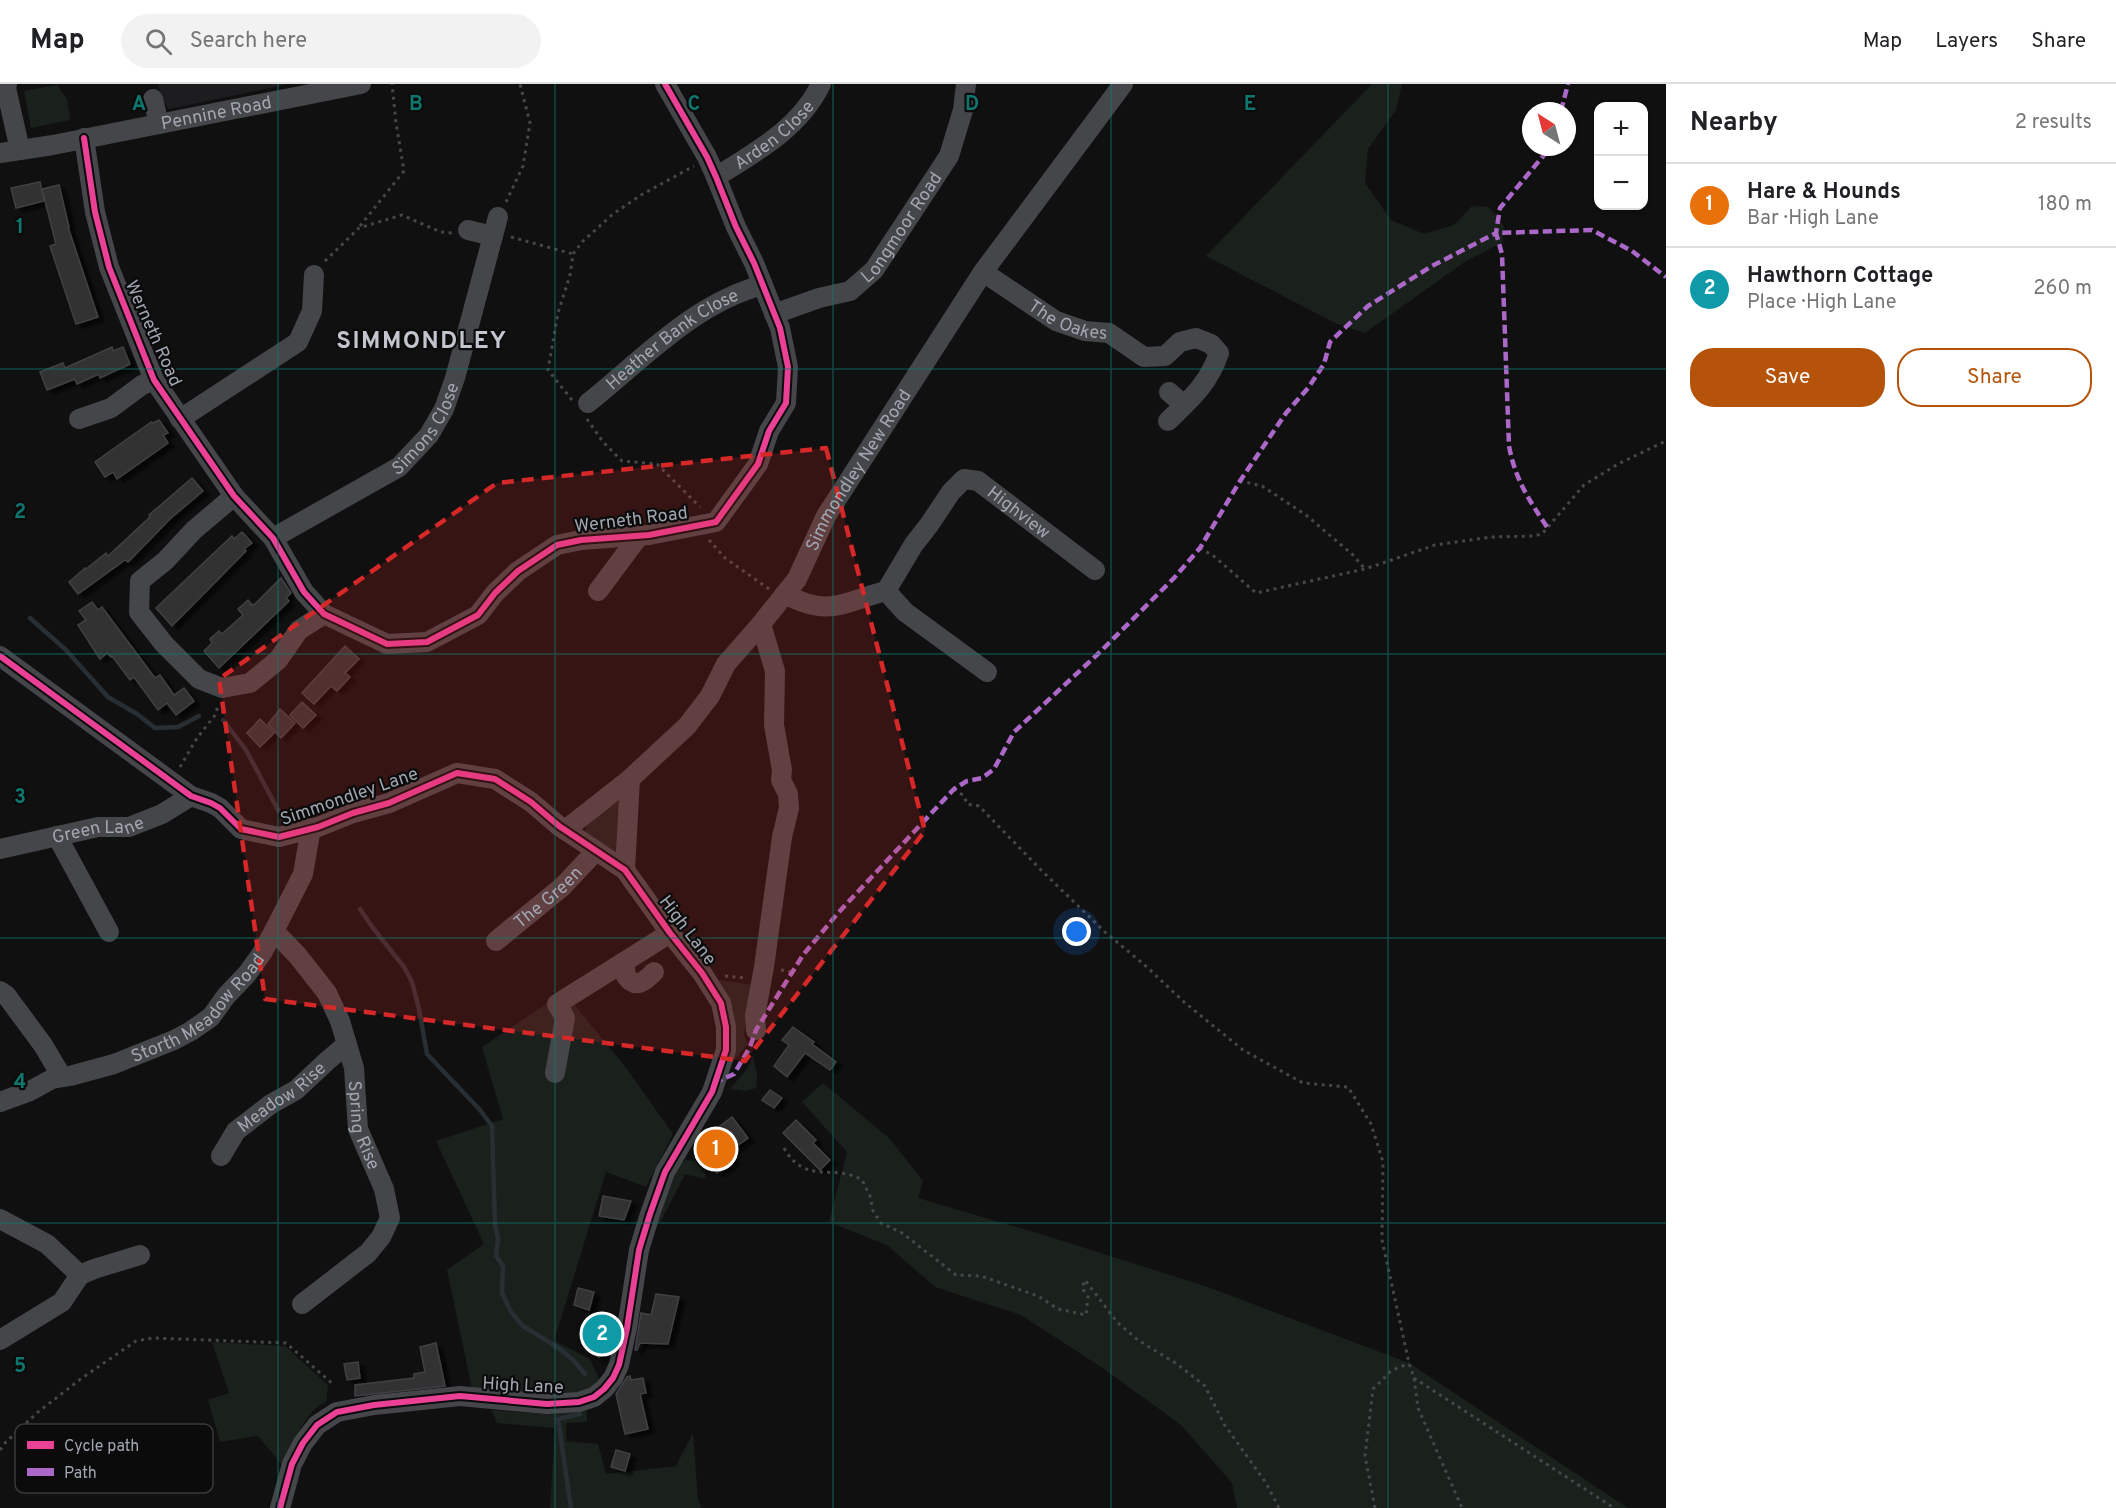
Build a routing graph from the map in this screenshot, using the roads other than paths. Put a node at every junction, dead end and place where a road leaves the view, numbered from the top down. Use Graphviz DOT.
graph roads {
  1 [pos="7,84"];
  2 [pos="361,84"];
  3 [pos="665,84"];
  4 [pos="821,84"];
  5 [pos="966,84"];
  6 [pos="1123,84"];
  7 [pos="153,99"];
  8 [pos="159,124"];
  9 [pos="84,138"];
  10 [pos="20,150"];
  11 [pos="0,153"];
  12 [pos="716,177"];
  13 [pos="468,230"];
  14 [pos="983,272"];
  15 [pos="314,275"];
  16 [pos="763,285"];
  17 [pos="774,314"];
  18 [pos="154,380"];
  19 [pos="1169,392"];
  20 [pos="1184,405"];
  21 [pos="582,406"];
  22 [pos="79,419"];
  23 [pos="180,419"];
  24 [pos="1168,421"];
  25 [pos="234,496"];
  26 [pos="639,536"];
  27 [pos="273,538"];
  28 [pos="1095,570"];
  29 [pos="598,591"];
  30 [pos="886,591"];
  31 [pos="784,597"];
  32 [pos="324,614"];
  33 [pos="761,624"];
  34 [pos="0,656"];
  35 [pos="987,672"];
  36 [pos="630,778"];
  37 [pos="191,796"];
  38 [pos="311,828"];
  39 [pos="565,830"];
  40 [pos="57,836"];
  41 [pos="0,849"];
  42 [pos="596,851"];
  43 [pos="625,870"];
  44 [pos="274,931"];
  45 [pos="109,932"];
  46 [pos="670,933"];
  47 [pos="496,941"];
  48 [pos="624,962"];
  49 [pos="654,972"];
  50 [pos="0,991"];
  51 [pos="756,1030"];
  52 [pos="348,1044"];
  53 [pos="555,1073"];
  54 [pos="62,1077"];
  55 [pos="0,1102"];
  56 [pos="221,1156"];
  57 [pos="0,1220"];
  58 [pos="140,1255"];
  59 [pos="80,1275"];
  60 [pos="302,1304"];
  61 [pos="0,1340"];
  62 [pos="280,1508"];
  1 -- 10 [label="street"];
  2 -- 8 [label="street, Pennine Road"];
  3 -- 12 [label="street"];
  4 -- 12 [label="street, Arden Close"];
  5 -- 17 [label="street, Longmoor Road"];
  6 -- 14 [label="street, Simmondley New Road"];
  7 -- 8 [label="street"];
  8 -- 9 [label="street, Pennine Road"];
  9 -- 10 [label="street, Pennine Road"];
  9 -- 18 [label="street, Werneth Road"];
  10 -- 11 [label="street, Pennine Road"];
  12 -- 16 [label="street"];
  13 -- 27 [label="street, Simons Close"];
  14 -- 20 [label="street, The Oakes"];
  14 -- 31 [label="street, Simmondley New Road"];
  15 -- 23 [label="street"];
  16 -- 17 [label="street"];
  16 -- 21 [label="street, Heather Bank Close"];
  17 -- 26 [label="street, Werneth Road"];
  18 -- 22 [label="street"];
  18 -- 23 [label="street, Werneth Road"];
  19 -- 20 [label="street"];
  20 -- 24 [label="street, The Oakes"];
  23 -- 25 [label="street, Werneth Road"];
  25 -- 27 [label="street, Werneth Road"];
  25 -- 32 [label="street"];
  26 -- 29 [label="street"];
  26 -- 32 [label="street, Werneth Road"];
  27 -- 32 [label="street, Werneth Road"];
  28 -- 30 [label="street, Highview"];
  30 -- 31 [label="street"];
  30 -- 35 [label="street"];
  31 -- 33 [label="street, Simmondley New Road"];
  33 -- 36 [label="street, Simmondley New Road"];
  33 -- 51 [label="street"];
  34 -- 37 [label="street, Simmondley Lane"];
  36 -- 39 [label="street, Simmondley New Road"];
  36 -- 43 [label="street"];
  37 -- 38 [label="street, Simmondley Lane"];
  37 -- 40 [label="street, Green Lane"];
  38 -- 39 [label="street, Simmondley Lane"];
  38 -- 44 [label="street, Storth Meadow Road"];
  39 -- 42 [label="street, Simmondley Lane"];
  40 -- 41 [label="street, Green Lane"];
  40 -- 45 [label="street"];
  42 -- 43 [label="street, Simmondley Lane"];
  42 -- 47 [label="street, The Green"];
  43 -- 46 [label="street, High Lane"];
  44 -- 52 [label="street, Spring Rise"];
  44 -- 54 [label="street, Storth Meadow Road"];
  46 -- 48 [label="street"];
  46 -- 62 [label="street, High Lane"];
  48 -- 49 [label="street"];
  48 -- 53 [label="street"];
  50 -- 54 [label="street"];
  52 -- 56 [label="street, Meadow Rise"];
  52 -- 60 [label="street, Spring Rise"];
  54 -- 55 [label="street, Storth Meadow Road"];
  57 -- 59 [label="street"];
  58 -- 59 [label="street"];
  59 -- 61 [label="street"];
}
